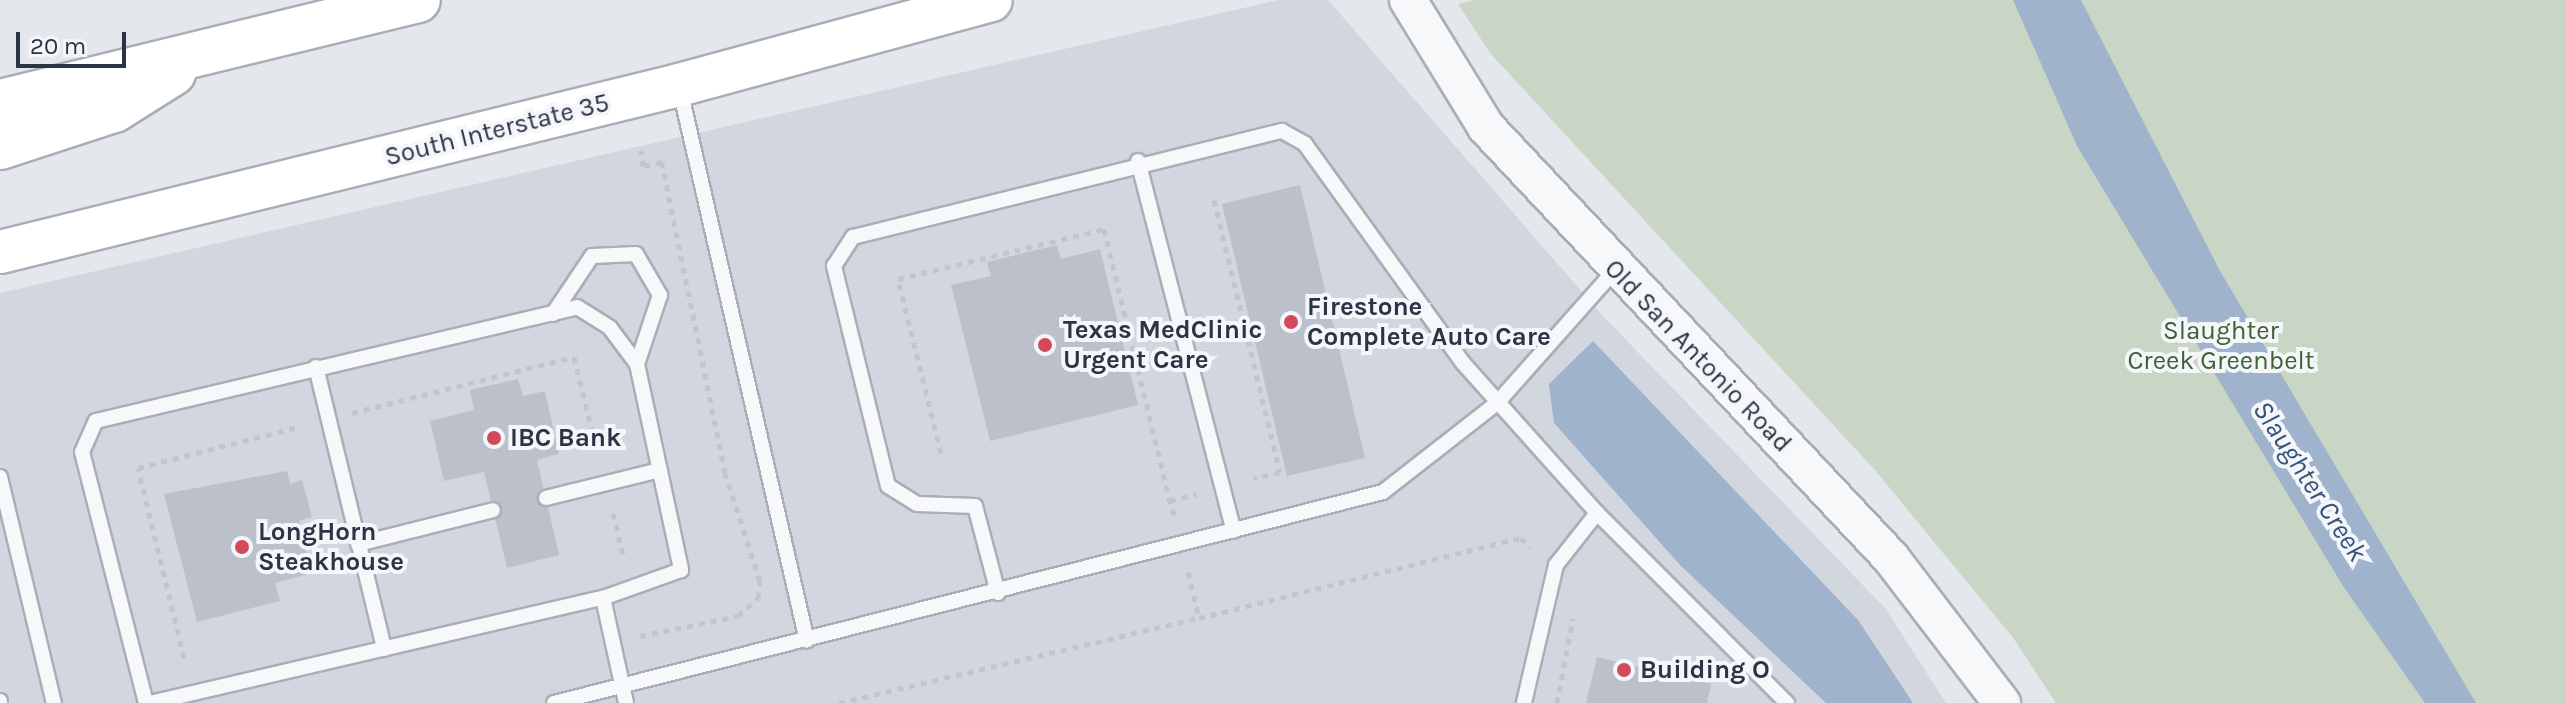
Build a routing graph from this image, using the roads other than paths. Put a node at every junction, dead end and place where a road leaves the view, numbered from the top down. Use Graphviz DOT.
graph roads {
  1 [pos="418,0"];
  2 [pos="991,0"];
  3 [pos="1408,0"];
  4 [pos="206,52"];
  5 [pos="679,85"];
  6 [pos="0,102"];
  7 [pos="0,147"];
  8 [pos="1138,161"];
  9 [pos="41,242"];
  10 [pos="0,252"];
  11 [pos="0,269"];
  12 [pos="1615,270"];
  13 [pos="553,314"];
  14 [pos="637,364"];
  15 [pos="316,367"];
  16 [pos="1497,403"];
  17 [pos="660,470"];
  18 [pos="0,477"];
  19 [pos="546,498"];
  20 [pos="493,510"];
  21 [pos="1597,513"];
  22 [pos="1234,531"];
  23 [pos="358,544"];
  24 [pos="998,593"];
  25 [pos="603,598"];
  26 [pos="807,641"];
  27 [pos="384,649"];
  28 [pos="623,687"];
  29 [pos="54,703"];
  30 [pos="148,703"];
  31 [pos="554,703"];
  32 [pos="626,703"];
  33 [pos="1524,703"];
  34 [pos="1787,703"];
  35 [pos="2002,703"];
  1 -- 4 [label="highway"];
  2 -- 5 [label="main road, South Interstate 35"];
  3 -- 12 [label="street, Old San Antonio Road"];
  4 -- 6 [label="highway"];
  4 -- 7 [label="highway"];
  5 -- 9 [label="main road, South Interstate 35"];
  5 -- 26 [label="lane"];
  8 -- 16 [label="lane"];
  8 -- 22 [label="lane"];
  8 -- 24 [label="lane"];
  9 -- 10 [label="main road, South Interstate 35"];
  9 -- 11 [label="lane"];
  12 -- 16 [label="lane"];
  12 -- 35 [label="street, Old San Antonio Road"];
  13 -- 14 [label="lane"];
  13 -- 14 [label="lane"];
  13 -- 15 [label="lane"];
  14 -- 17 [label="lane"];
  15 -- 23 [label="lane"];
  15 -- 30 [label="lane"];
  16 -- 21 [label="lane"];
  16 -- 22 [label="lane"];
  17 -- 19 [label="lane"];
  17 -- 25 [label="lane"];
  18 -- 29 [label="lane"];
  20 -- 23 [label="lane"];
  21 -- 33 [label="lane"];
  21 -- 34 [label="lane"];
  22 -- 24 [label="lane"];
  23 -- 27 [label="lane"];
  24 -- 26 [label="lane"];
  25 -- 27 [label="lane"];
  25 -- 28 [label="lane"];
  26 -- 28 [label="lane"];
  27 -- 30 [label="lane"];
  28 -- 31 [label="lane"];
  28 -- 32 [label="lane"];
}
